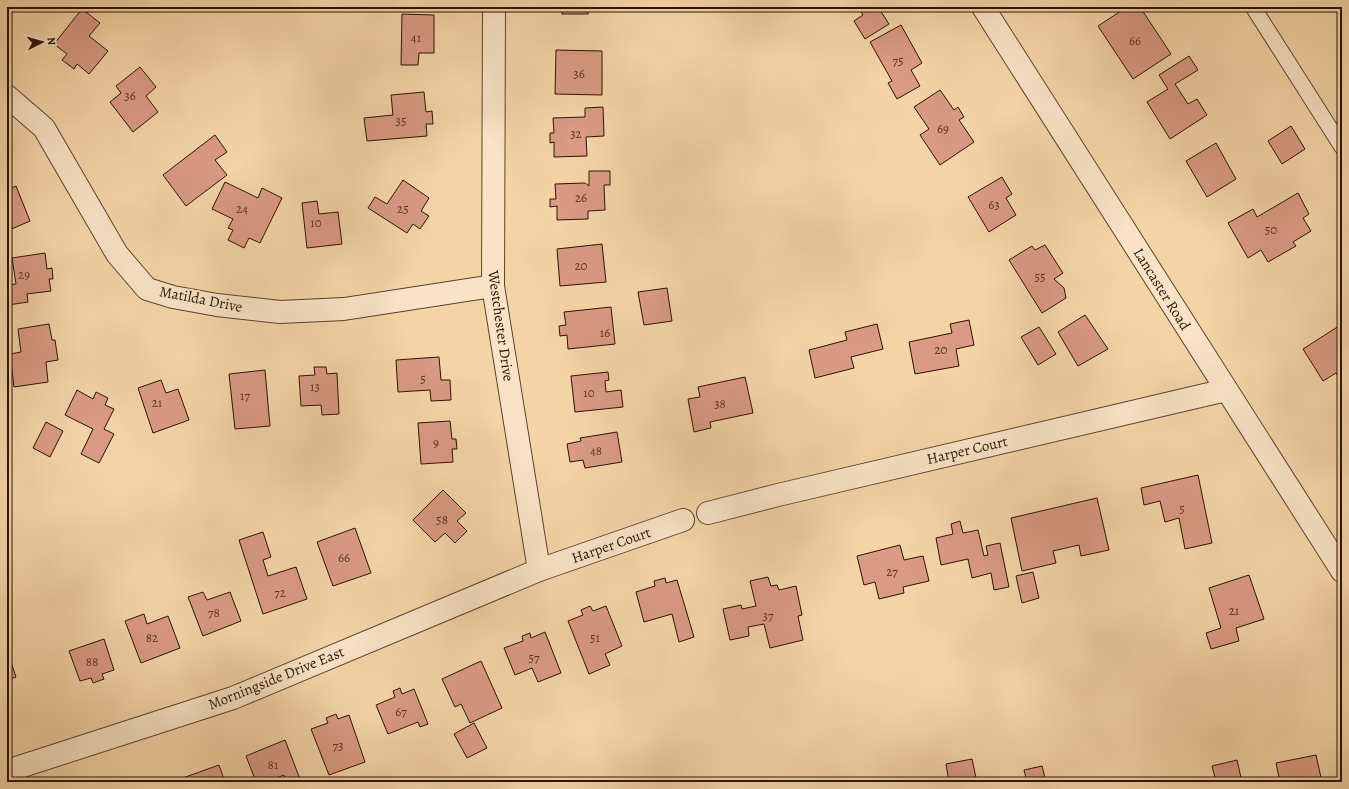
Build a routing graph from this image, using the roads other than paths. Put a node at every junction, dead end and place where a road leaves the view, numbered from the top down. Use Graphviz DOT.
graph roads {
  1 [pos="494,7"];
  2 [pos="982,7"];
  3 [pos="1253,7"];
  4 [pos="7,96"];
  5 [pos="1342,147"];
  6 [pos="493,286"];
  7 [pos="1226,390"];
  8 [pos="708,513"];
  9 [pos="683,520"];
  10 [pos="539,570"];
  11 [pos="1342,571"];
  12 [pos="7,771"];
  1 -- 6 [label="street, Westchester Drive"];
  2 -- 7 [label="street, Lancaster Road"];
  3 -- 5 [label="lane"];
  4 -- 6 [label="street, Matilda Drive"];
  6 -- 10 [label="street, Westchester Drive"];
  7 -- 8 [label="street, Harper Court"];
  7 -- 11 [label="street, Lancaster Road"];
  9 -- 10 [label="street, Harper Court"];
  10 -- 12 [label="street, Morningside Drive East"];
}
